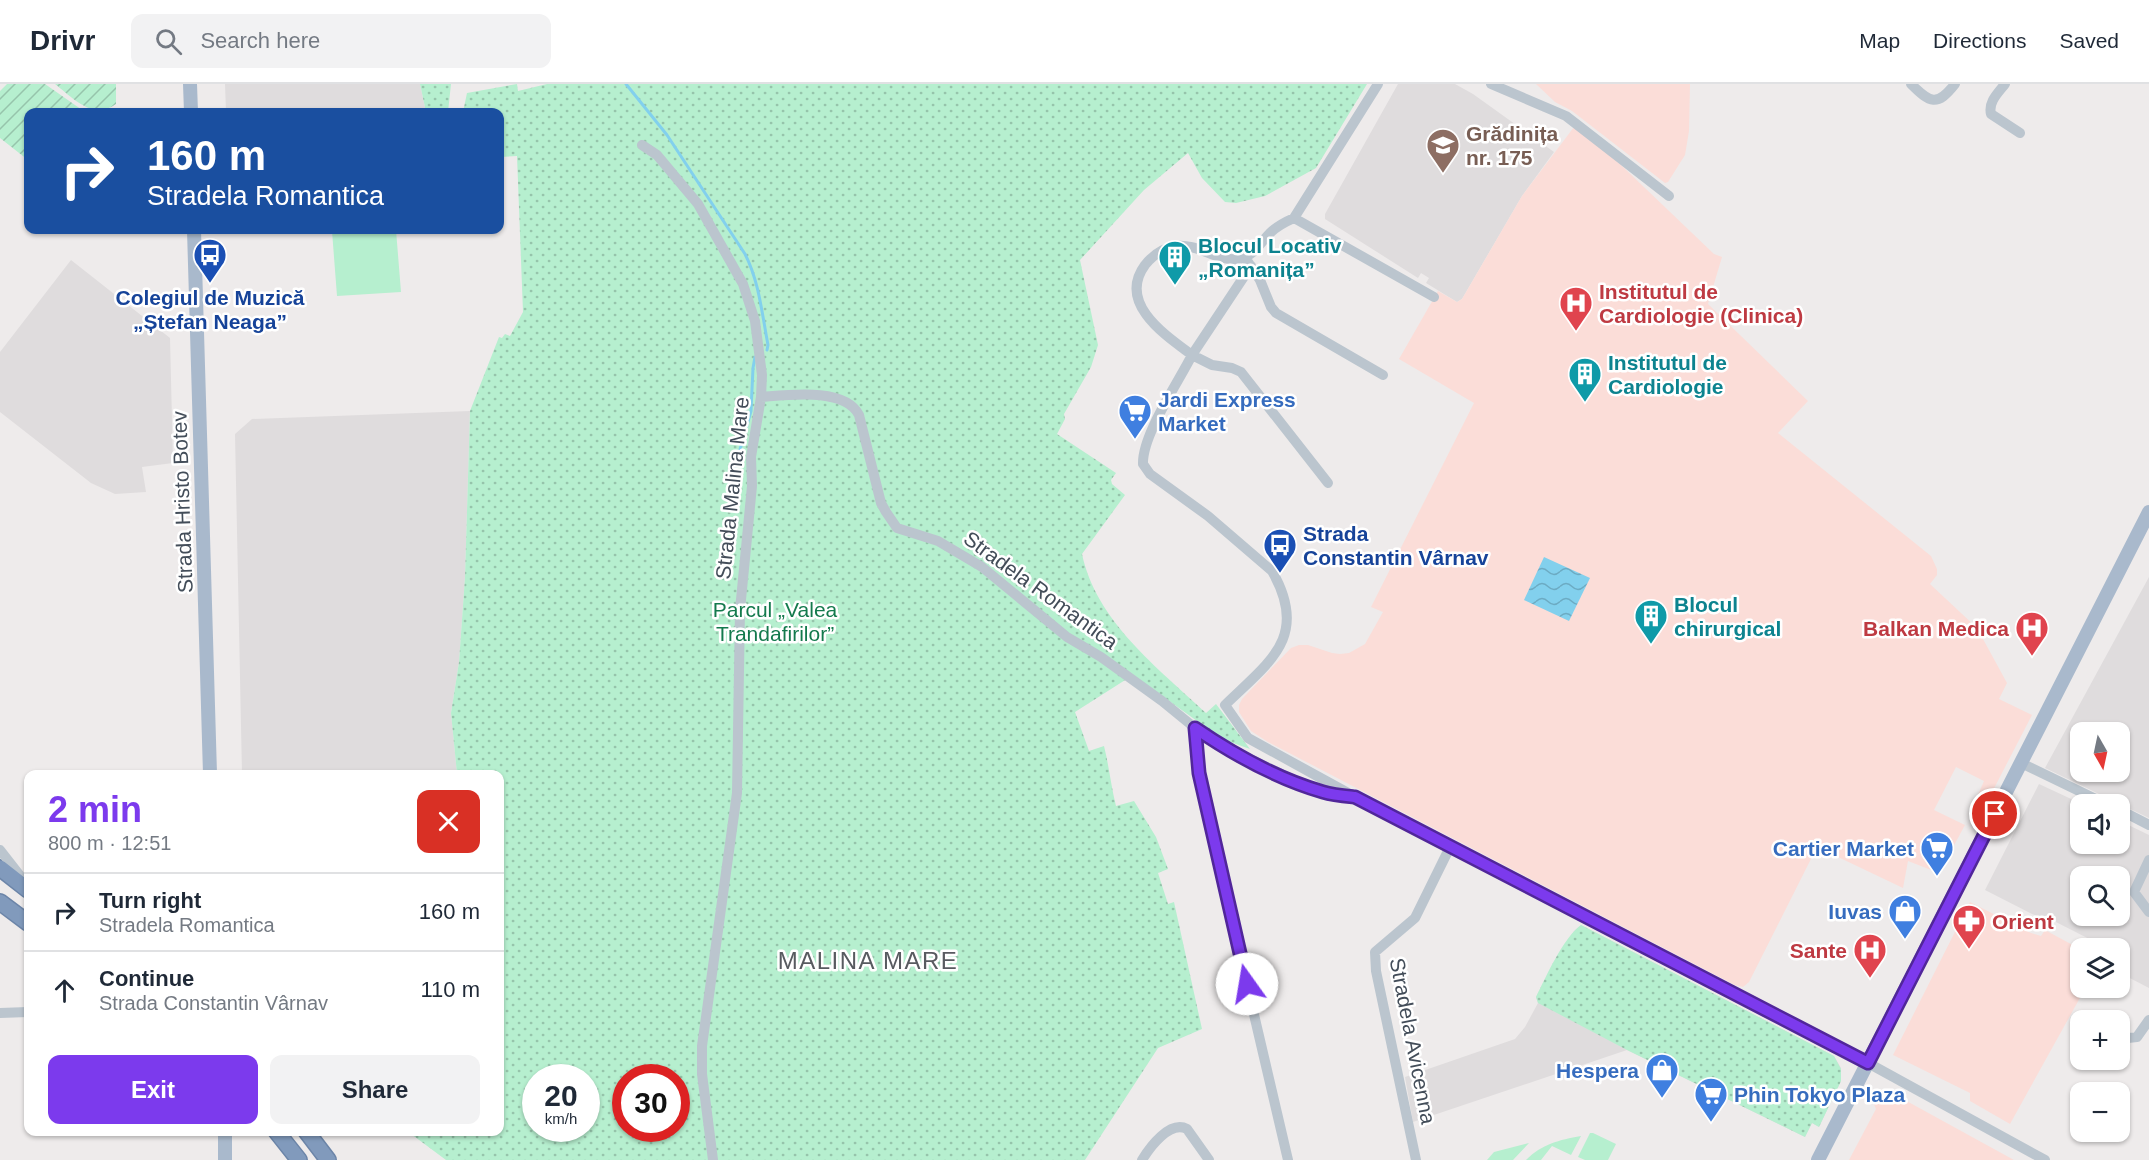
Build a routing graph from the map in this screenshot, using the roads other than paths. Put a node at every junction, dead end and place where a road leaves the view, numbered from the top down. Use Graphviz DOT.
graph roads {
  1 [pos="190,84"];
  2 [pos="1378,84"];
  3 [pos="1491,84"];
  4 [pos="1911,84"];
  5 [pos="1955,84"];
  6 [pos="2005,84"];
  7 [pos="191,108"];
  8 [pos="2020,133"];
  9 [pos="642,145"];
  10 [pos="1669,196"];
  11 [pos="1293,218"];
  12 [pos="194,234"];
  13 [pos="1248,262"];
  14 [pos="1434,297"];
  15 [pos="1192,356"];
  16 [pos="1383,375"];
  17 [pos="761,397"];
  18 [pos="1328,483"];
  19 [pos="2149,512"];
  20 [pos="1195,728"];
  21 [pos="2021,763"];
  22 [pos="210,770"];
  23 [pos="2085,794"];
  24 [pos="1355,797"];
  25 [pos="2130,815"];
  26 [pos="2149,825"];
  27 [pos="1450,847"];
  28 [pos="0,850"];
  29 [pos="2149,860"];
  30 [pos="0,868"];
  31 [pos="24,883"];
  32 [pos="24,886"];
  33 [pos="2,904"];
  34 [pos="2149,912"];
  35 [pos="24,921"];
  36 [pos="24,1012"];
  37 [pos="0,1013"];
  38 [pos="2149,1020"];
  39 [pos="2130,1038"];
  40 [pos="1868,1063"];
  41 [pos="225,1136"];
  42 [pos="280,1136"];
  43 [pos="310,1136"];
  44 [pos="712,1158"];
  45 [pos="225,1160"];
  46 [pos="299,1160"];
  47 [pos="328,1160"];
  48 [pos="1142,1160"];
  49 [pos="1209,1160"];
  50 [pos="1288,1160"];
  51 [pos="1416,1160"];
  52 [pos="1818,1160"];
  53 [pos="2045,1160"];
  1 -- 7 [label="main road"];
  2 -- 11 [label="street"];
  3 -- 10 [label="street"];
  4 -- 5 [label="street"];
  6 -- 8 [label="street"];
  9 -- 17 [label="street, Strada Malina Mare"];
  11 -- 13 [label="street"];
  11 -- 14 [label="street"];
  12 -- 22 [label="main road, Strada Hristo Botev"];
  13 -- 15 [label="street"];
  13 -- 15 [label="street"];
  13 -- 16 [label="street"];
  15 -- 18 [label="street"];
  15 -- 24 [label="street"];
  17 -- 20 [label="street, Stradela Romantica"];
  17 -- 44 [label="street, Strada Malina Mare"];
  19 -- 21 [label="main road"];
  20 -- 24 [label="street, Stradela Romantica"];
  20 -- 50 [label="street"];
  21 -- 23 [label="street"];
  21 -- 40 [label="main road"];
  24 -- 27 [label="street"];
  25 -- 26 [label="street"];
  27 -- 40 [label="street"];
  27 -- 51 [label="street, Stradela Avicenna"];
  28 -- 31 [label="street"];
  29 -- 34 [label="street"];
  30 -- 32 [label="highway"];
  33 -- 35 [label="highway"];
  36 -- 37 [label="street"];
  38 -- 39 [label="street"];
  40 -- 52 [label="main road"];
  40 -- 53 [label="street"];
  41 -- 45 [label="main road"];
  42 -- 46 [label="highway"];
  43 -- 47 [label="highway"];
  48 -- 49 [label="street"];
}
